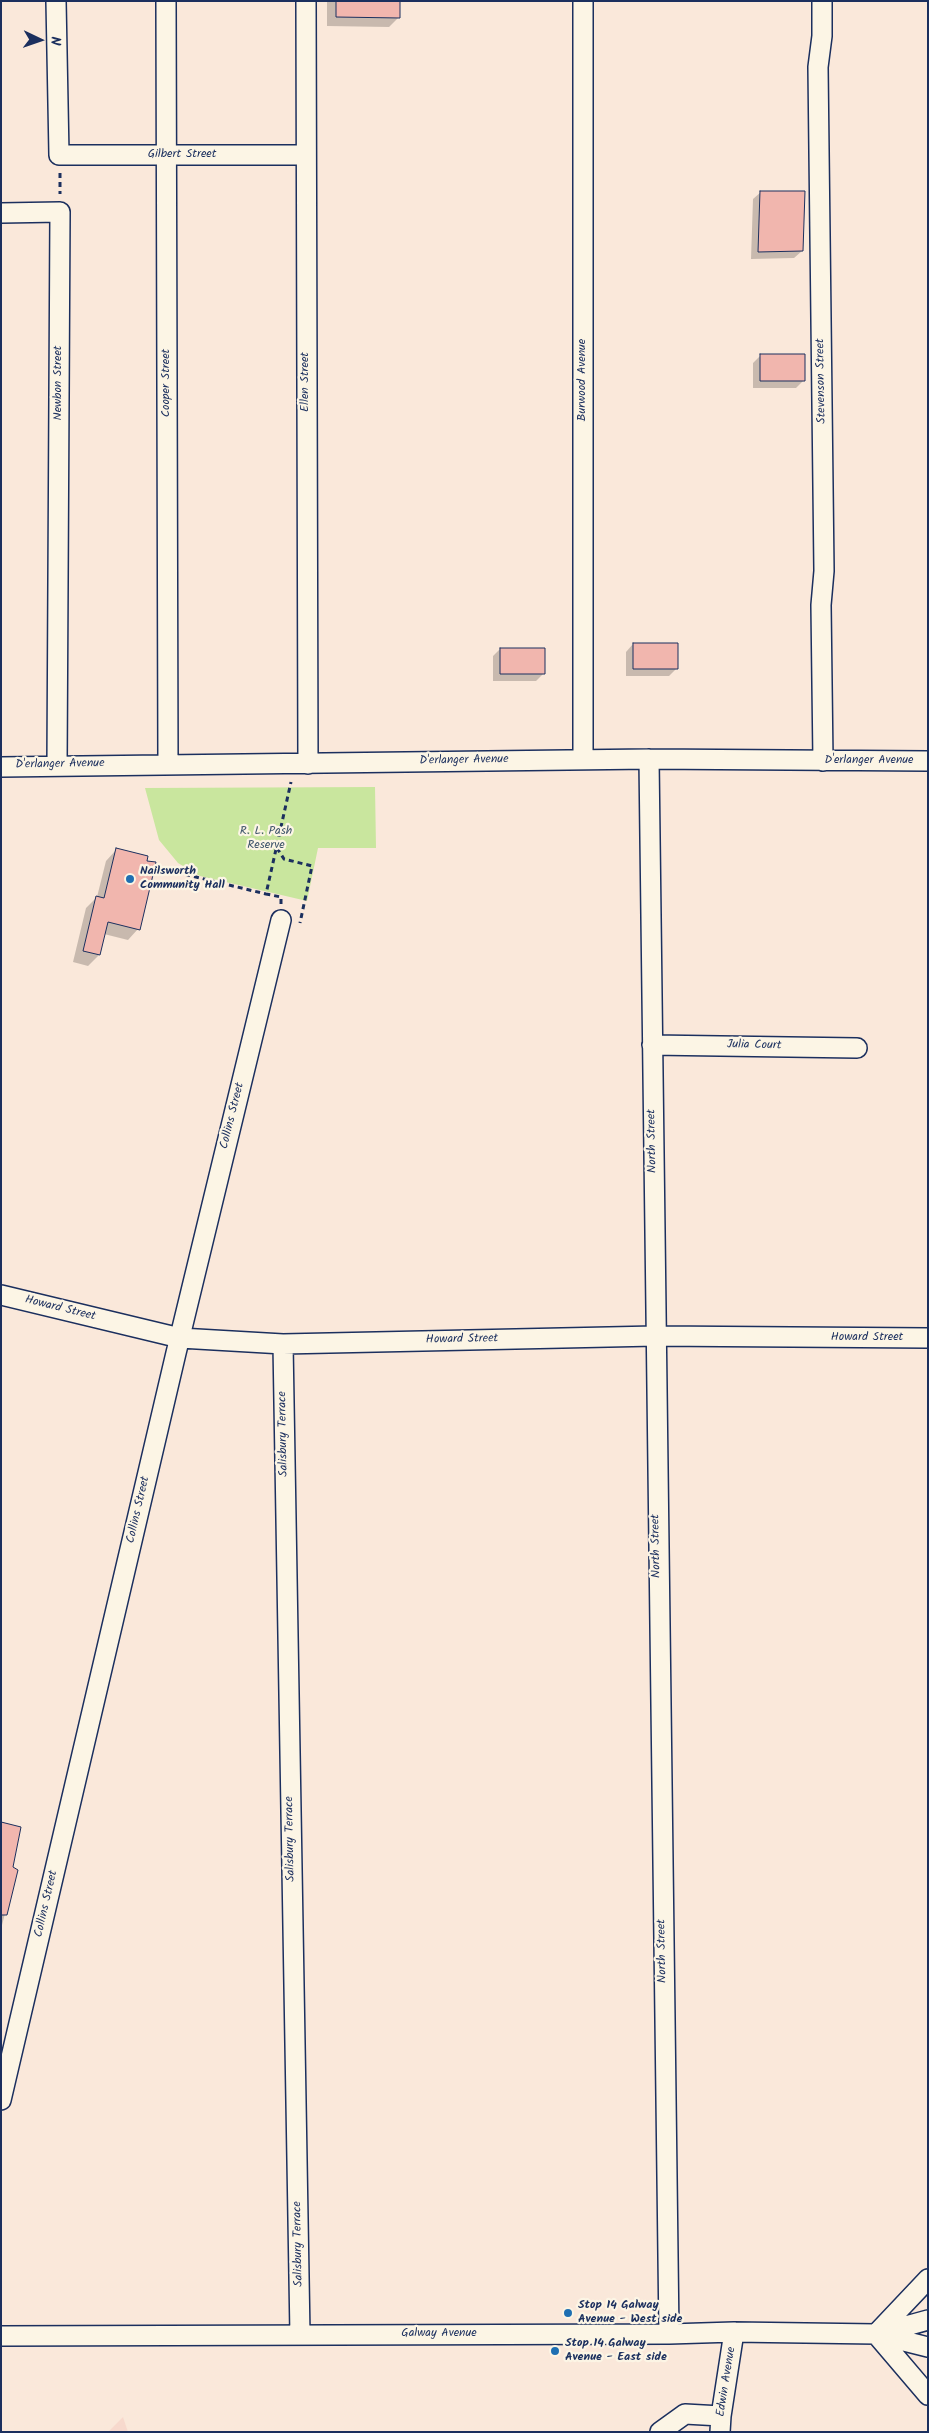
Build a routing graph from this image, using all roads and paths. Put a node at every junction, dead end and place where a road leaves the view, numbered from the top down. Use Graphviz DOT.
graph roads {
  1 [pos="56,1"];
  2 [pos="166,1"];
  3 [pos="306,1"];
  4 [pos="583,1"];
  5 [pos="822,1"];
  6 [pos="60,155"];
  7 [pos="305,155"];
  8 [pos="166,156"];
  9 [pos="60,212"];
  10 [pos="1,213"];
  11 [pos="649,759"];
  12 [pos="583,760"];
  13 [pos="823,761"];
  14 [pos="928,761"];
  15 [pos="168,764"];
  16 [pos="308,764"];
  17 [pos="57,765"];
  18 [pos="1,767"];
  19 [pos="291,782"];
  20 [pos="277,848"];
  21 [pos="159,868"];
  22 [pos="266,894"];
  23 [pos="281,920"];
  24 [pos="652,1045"];
  25 [pos="857,1048"];
  26 [pos="1,1295"];
  27 [pos="655,1336"];
  28 [pos="180,1338"];
  29 [pos="928,1338"];
  30 [pos="283,1344"];
  31 [pos="1,2100"];
  32 [pos="928,2279"];
  33 [pos="928,2320"];
  34 [pos="734,2332"];
  35 [pos="300,2334"];
  36 [pos="668,2334"];
  37 [pos="876,2334"];
  38 [pos="1,2336"];
  39 [pos="928,2347"];
  40 [pos="928,2394"];
  41 [pos="720,2424"];
  42 [pos="660,2432"];
  1 -- 6 [label="street"];
  2 -- 8 [label="street, Cooper Street"];
  3 -- 7 [label="street, Ellen Street"];
  4 -- 12 [label="street, Burwood Avenue"];
  5 -- 13 [label="street, Stevenson Street"];
  6 -- 8 [label="street, Gilbert Street"];
  6 -- 9 [label="path"];
  7 -- 8 [label="street, Gilbert Street"];
  7 -- 16 [label="street, Ellen Street"];
  8 -- 15 [label="street, Cooper Street"];
  9 -- 10 [label="street"];
  9 -- 17 [label="street, Newbon Street"];
  11 -- 12 [label="street, D'erlanger Avenue"];
  11 -- 13 [label="street, D'erlanger Avenue"];
  11 -- 24 [label="street, North Street"];
  12 -- 16 [label="street, D'erlanger Avenue"];
  13 -- 14 [label="street, D'erlanger Avenue"];
  15 -- 16 [label="street, D'erlanger Avenue"];
  15 -- 17 [label="street, D'erlanger Avenue"];
  17 -- 18 [label="street, D'erlanger Avenue"];
  19 -- 20 [label="path"];
  20 -- 22 [label="path"];
  20 -- 23 [label="path"];
  21 -- 22 [label="path"];
  22 -- 23 [label="path"];
  23 -- 28 [label="street, Collins Street"];
  24 -- 25 [label="street, Julia Court"];
  24 -- 27 [label="street, North Street"];
  26 -- 28 [label="street, Howard Street"];
  27 -- 29 [label="street, Howard Street"];
  27 -- 30 [label="street, Howard Street"];
  27 -- 36 [label="street, North Street"];
  28 -- 30 [label="street, Howard Street"];
  28 -- 31 [label="street, Collins Street"];
  30 -- 35 [label="street, Salisbury Terrace"];
  32 -- 37 [label="street"];
  33 -- 37 [label="street, Galway Avenue"];
  34 -- 36 [label="street, Galway Avenue"];
  34 -- 37 [label="street, Galway Avenue"];
  34 -- 41 [label="street, Edwin Avenue"];
  35 -- 36 [label="street, Galway Avenue"];
  35 -- 38 [label="street, Galway Avenue"];
  37 -- 39 [label="street, Galway Avenue"];
  37 -- 40 [label="street"];
  41 -- 42 [label="street"];
}
